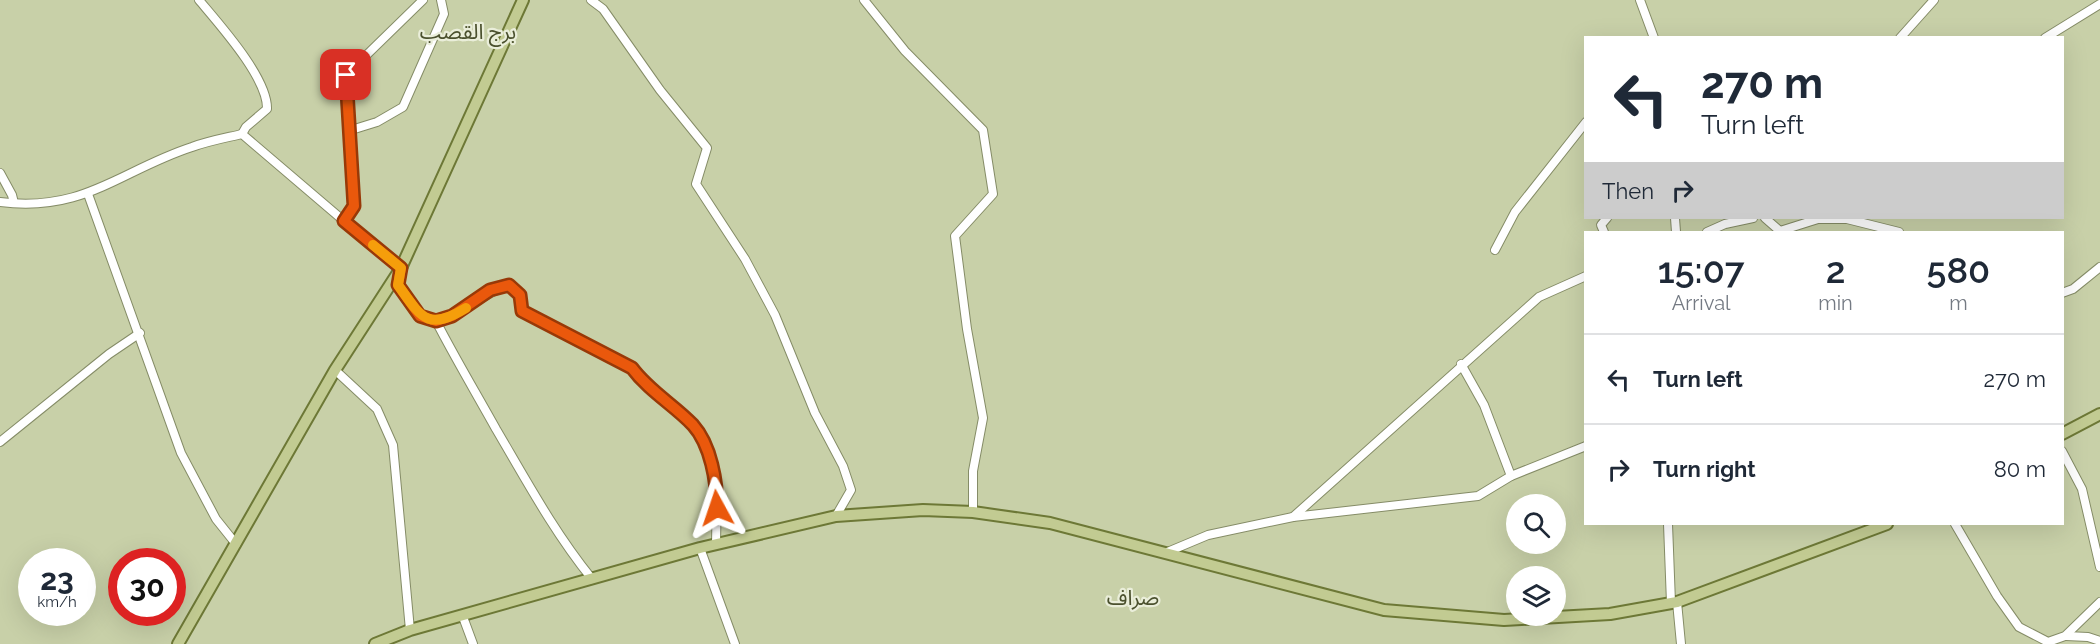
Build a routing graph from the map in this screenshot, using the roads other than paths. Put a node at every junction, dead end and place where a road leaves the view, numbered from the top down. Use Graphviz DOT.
graph roads {
  1 [pos="199,0"];
  2 [pos="423,0"];
  3 [pos="441,0"];
  4 [pos="523,0"];
  5 [pos="591,0"];
  6 [pos="864,0"];
  7 [pos="1640,0"];
  8 [pos="1934,0"];
  9 [pos="2100,4"];
  10 [pos="1653,36"];
  11 [pos="1902,36"];
  12 [pos="2048,36"];
  13 [pos="1584,125"];
  14 [pos="348,131"];
  15 [pos="242,134"];
  16 [pos="0,173"];
  17 [pos="88,194"];
  18 [pos="0,202"];
  19 [pos="14,203"];
  20 [pos="1749,219"];
  21 [pos="1766,219"];
  22 [pos="1818,219"];
  23 [pos="1818,219"];
  24 [pos="1847,219"];
  25 [pos="1847,219"];
  26 [pos="344,221"];
  27 [pos="1709,231"];
  28 [pos="1779,231"];
  29 [pos="1783,231"];
  30 [pos="1895,231"];
  31 [pos="1495,250"];
  32 [pos="2100,267"];
  33 [pos="401,268"];
  34 [pos="1584,277"];
  35 [pos="2064,292"];
  36 [pos="436,321"];
  37 [pos="140,333"];
  38 [pos="1461,364"];
  39 [pos="335,370"];
  40 [pos="2100,414"];
  41 [pos="2064,433"];
  42 [pos="0,442"];
  43 [pos="1584,447"];
  44 [pos="2064,455"];
  45 [pos="1511,476"];
  46 [pos="973,512"];
  47 [pos="836,516"];
  48 [pos="1293,517"];
  49 [pos="1668,525"];
  50 [pos="1884,525"];
  51 [pos="1956,525"];
  52 [pos="236,544"];
  53 [pos="716,544"];
  54 [pos="700,548"];
  55 [pos="1163,554"];
  56 [pos="2100,567"];
  57 [pos="592,579"];
  58 [pos="1674,602"];
  59 [pos="2100,602"];
  60 [pos="463,616"];
  61 [pos="410,630"];
  62 [pos="2065,636"];
  63 [pos="2100,641"];
  64 [pos="178,644"];
  65 [pos="375,644"];
  66 [pos="473,644"];
  67 [pos="735,644"];
  68 [pos="1681,644"];
  1 -- 15 [label="street"];
  2 -- 14 [label="street"];
  3 -- 14 [label="street"];
  4 -- 33 [label="main road"];
  5 -- 47 [label="street"];
  6 -- 46 [label="street"];
  7 -- 10 [label="street"];
  8 -- 11 [label="street"];
  9 -- 12 [label="street"];
  13 -- 31 [label="street"];
  14 -- 26 [label="street"];
  15 -- 17 [label="street"];
  15 -- 26 [label="street"];
  16 -- 19 [label="street"];
  17 -- 19 [label="street"];
  17 -- 37 [label="street"];
  18 -- 19 [label="street"];
  20 -- 27 [label="street"];
  21 -- 28 [label="street"];
  22 -- 29 [label="street"];
  23 -- 24 [label="street"];
  25 -- 30 [label="street"];
  26 -- 33 [label="street"];
  32 -- 35 [label="street"];
  33 -- 36 [label="street"];
  33 -- 39 [label="main road"];
  34 -- 38 [label="street"];
  36 -- 53 [label="street"];
  36 -- 57 [label="street"];
  37 -- 42 [label="street"];
  37 -- 52 [label="street"];
  38 -- 45 [label="street"];
  38 -- 48 [label="street"];
  39 -- 52 [label="main road"];
  39 -- 61 [label="street"];
  40 -- 41 [label="main road"];
  43 -- 45 [label="street"];
  44 -- 56 [label="street"];
  45 -- 48 [label="street"];
  46 -- 47 [label="main road"];
  46 -- 55 [label="main road"];
  47 -- 53 [label="main road"];
  48 -- 55 [label="street"];
  49 -- 58 [label="street"];
  50 -- 58 [label="main road"];
  51 -- 62 [label="street"];
  52 -- 64 [label="main road"];
  53 -- 54 [label="main road"];
  54 -- 57 [label="main road"];
  54 -- 67 [label="street"];
  55 -- 58 [label="main road"];
  57 -- 60 [label="main road"];
  58 -- 68 [label="street"];
  59 -- 62 [label="street"];
  60 -- 61 [label="main road"];
  60 -- 66 [label="street"];
  61 -- 65 [label="main road"];
  62 -- 63 [label="street"];
}
